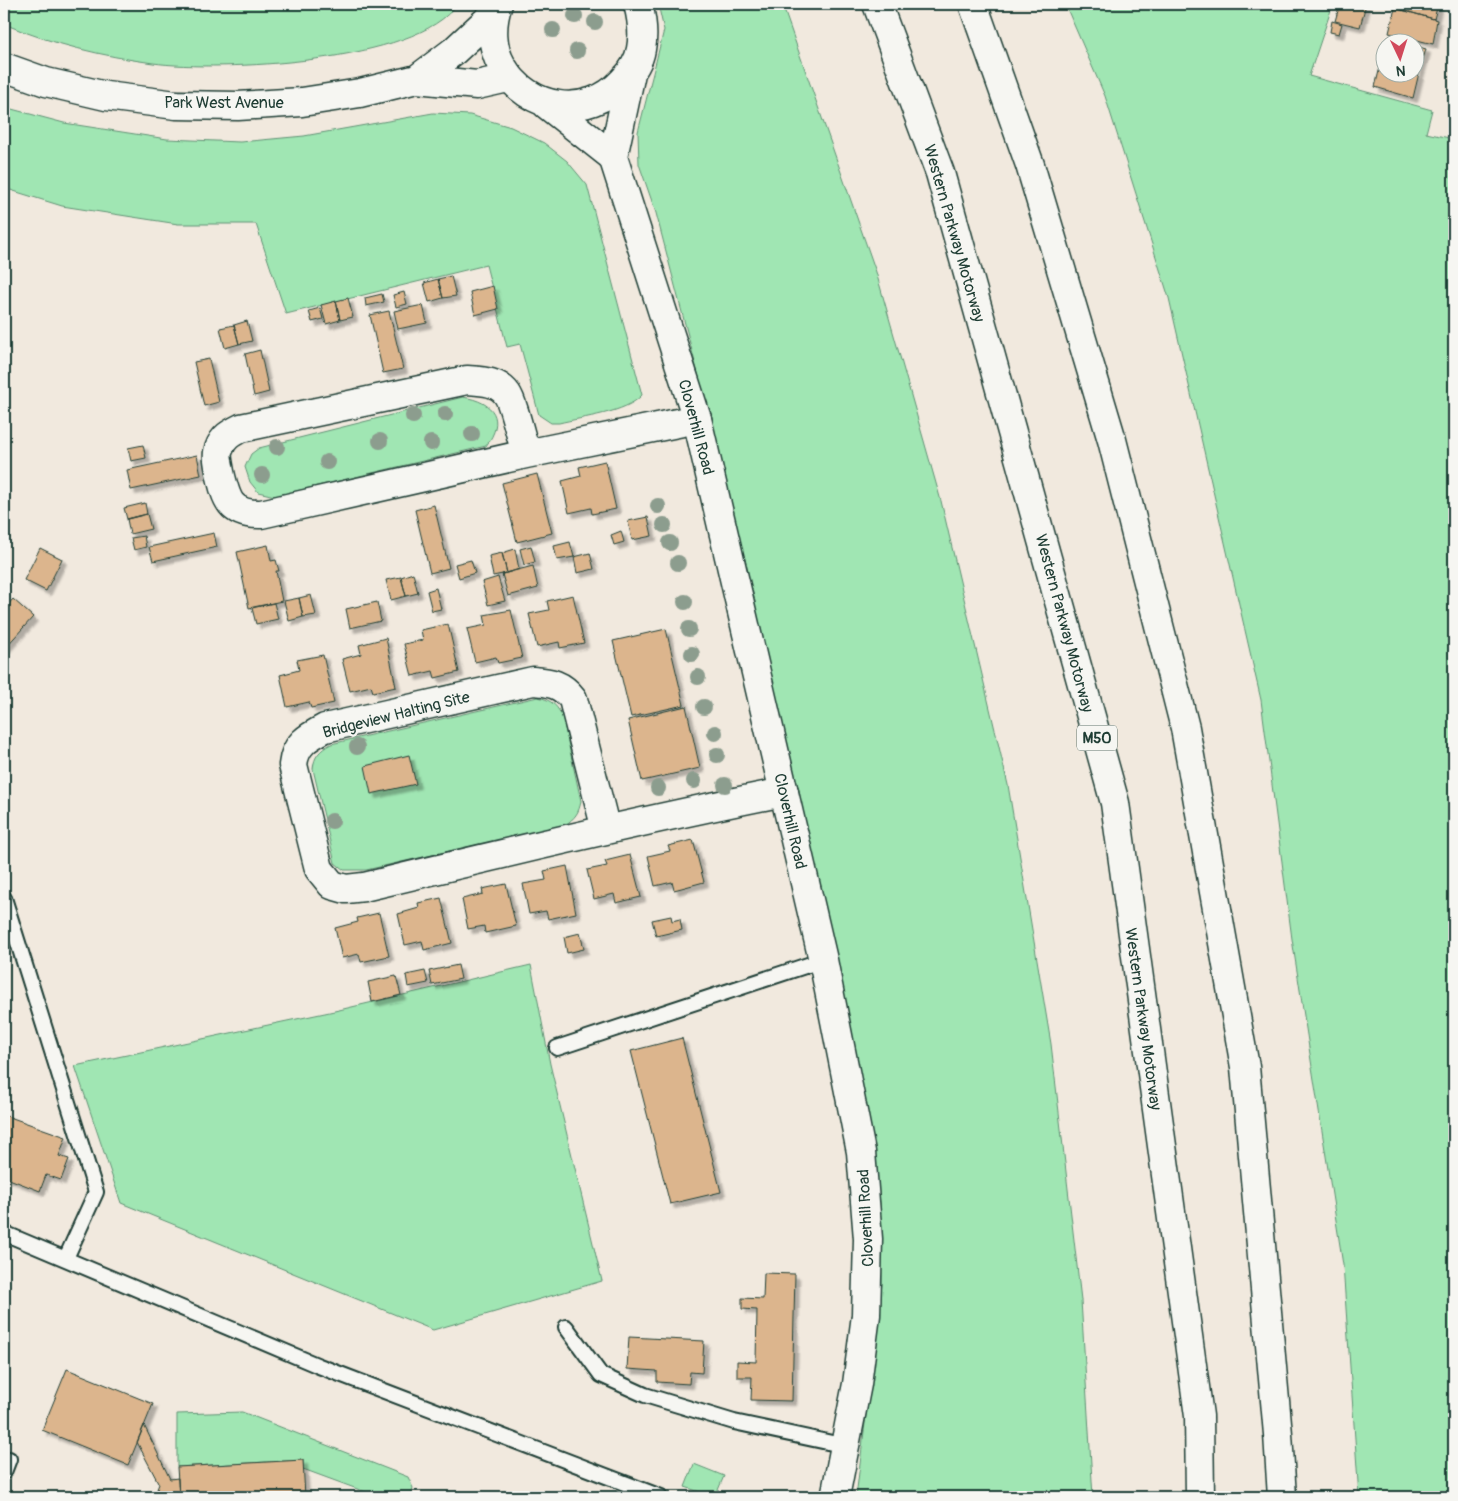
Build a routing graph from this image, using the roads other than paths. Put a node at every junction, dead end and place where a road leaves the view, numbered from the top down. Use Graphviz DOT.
graph roads {
  1 [pos="638,4"];
  2 [pos="877,4"];
  3 [pos="973,4"];
  4 [pos="496,9"];
  5 [pos="4,67"];
  6 [pos="631,73"];
  7 [pos="508,78"];
  8 [pos="417,79"];
  9 [pos="546,104"];
  10 [pos="614,157"];
  11 [pos="697,419"];
  12 [pos="526,454"];
  13 [pos="784,792"];
  14 [pos="606,830"];
  15 [pos="4,898"];
  16 [pos="823,960"];
  17 [pos="557,1048"];
  18 [pos="4,1233"];
  19 [pos="66,1258"];
  20 [pos="566,1327"];
  21 [pos="846,1446"];
  22 [pos="661,1497"];
  23 [pos="834,1497"];
  24 [pos="1200,1497"];
  25 [pos="1282,1497"];
  1 -- 6 [label="main road"];
  2 -- 24 [label="main road, Western Parkway Motorway / M50"];
  3 -- 25 [label="main road"];
  4 -- 7 [label="main road"];
  4 -- 8 [label="main road, Park West Avenue"];
  5 -- 8 [label="main road, Park West Avenue"];
  6 -- 9 [label="main road"];
  6 -- 10 [label="main road, Cloverhill Road"];
  7 -- 8 [label="main road, Park West Avenue"];
  7 -- 9 [label="main road"];
  9 -- 10 [label="main road"];
  10 -- 11 [label="main road, Cloverhill Road"];
  11 -- 12 [label="main road"];
  11 -- 13 [label="main road, Cloverhill Road"];
  12 -- 12 [label="main road"];
  13 -- 14 [label="main road, Bridgeview Halting Site"];
  13 -- 16 [label="main road, Cloverhill Road"];
  14 -- 14 [label="main road, Bridgeview Halting Site"];
  15 -- 19 [label="lane"];
  16 -- 17 [label="lane"];
  16 -- 21 [label="main road, Cloverhill Road"];
  18 -- 19 [label="lane"];
  19 -- 22 [label="lane"];
  20 -- 21 [label="lane"];
  21 -- 23 [label="main road, Cloverhill Road"];
}
